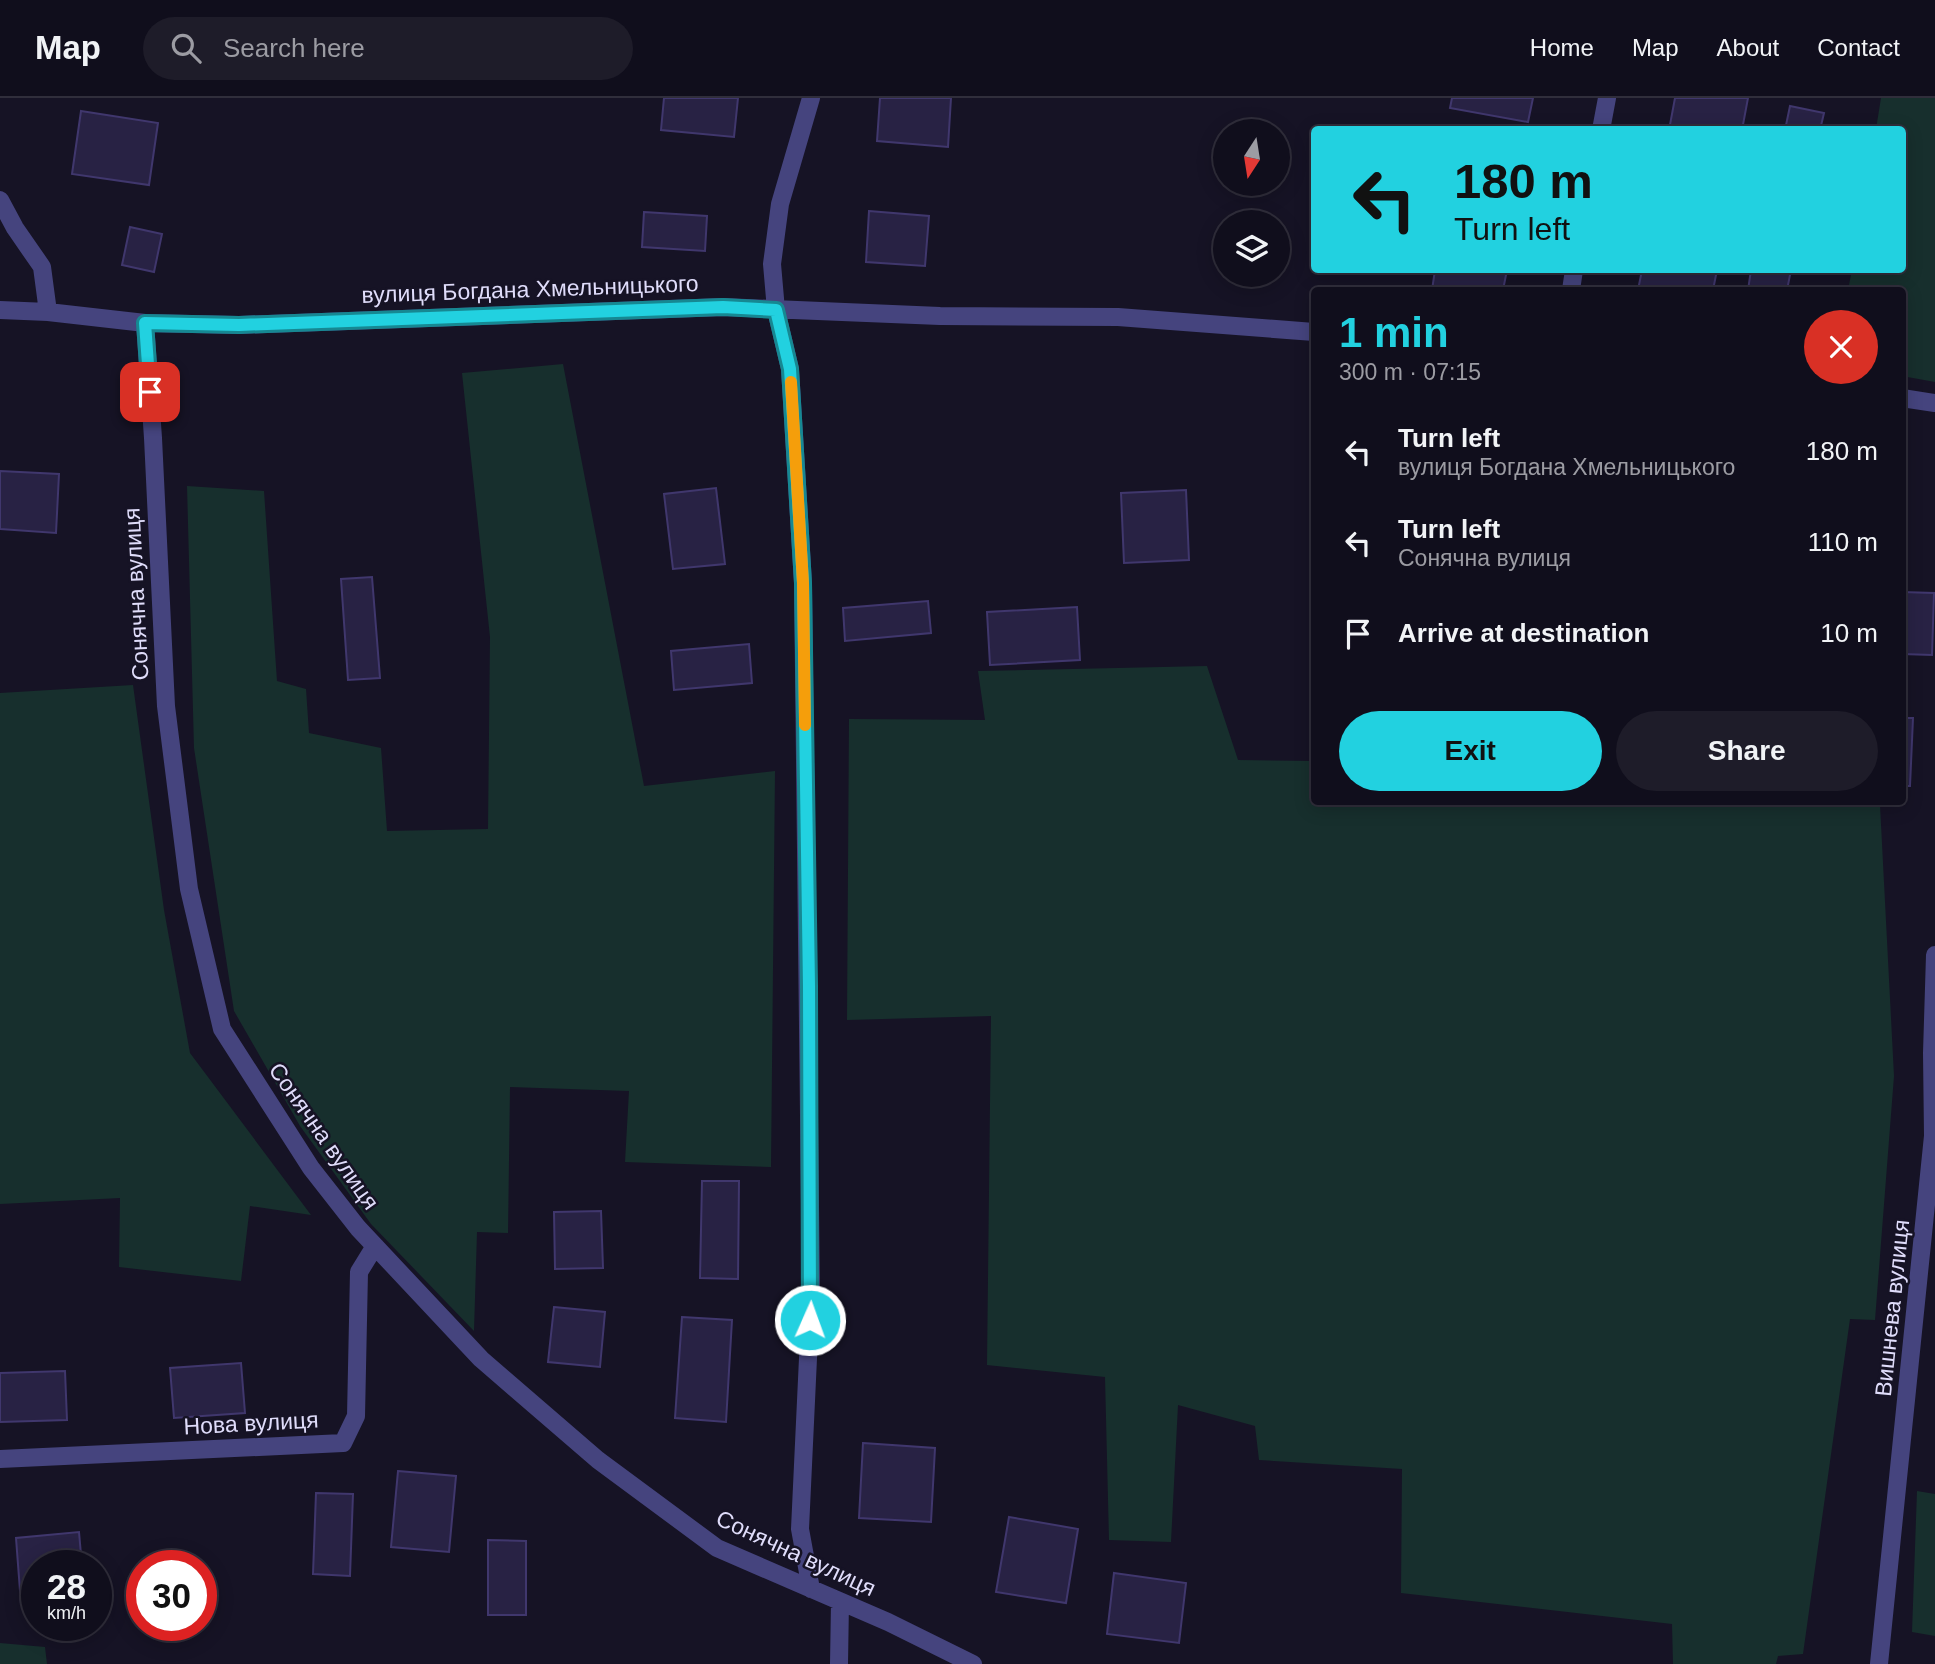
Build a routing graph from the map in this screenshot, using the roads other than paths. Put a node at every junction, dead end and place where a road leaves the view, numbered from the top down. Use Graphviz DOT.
graph roads {
  1 [pos="811,98"];
  2 [pos="1607,98"];
  3 [pos="1602,126"];
  4 [pos="0,200"];
  5 [pos="0,310"];
  6 [pos="776,310"];
  7 [pos="48,312"];
  8 [pos="145,323"];
  9 [pos="1311,332"];
  10 [pos="1906,399"];
  11 [pos="1935,403"];
  12 [pos="1935,955"];
  13 [pos="375,1246"];
  14 [pos="0,1459"];
  15 [pos="811,1589"];
  16 [pos="840,1602"];
  17 [pos="839,1664"];
  18 [pos="973,1664"];
  19 [pos="1879,1664"];
  1 -- 6 [label="street"];
  2 -- 3 [label="street"];
  4 -- 7 [label="street"];
  5 -- 7 [label="street, вулиця Богдана Хмельницького"];
  6 -- 8 [label="street, вулиця Богдана Хмельницького"];
  6 -- 9 [label="street, вулиця Богдана Хмельницького"];
  6 -- 15 [label="street"];
  7 -- 8 [label="street, вулиця Богдана Хмельницького"];
  8 -- 13 [label="street, Сонячна вулиця"];
  10 -- 11 [label="street"];
  12 -- 19 [label="street, Вишнева вулиця"];
  13 -- 14 [label="street, Нова вулиця"];
  13 -- 15 [label="street, Сонячна вулиця"];
  15 -- 16 [label="street, Сонячна вулиця"];
  16 -- 17 [label="street"];
  16 -- 18 [label="street, Сонячна вулиця"];
}
